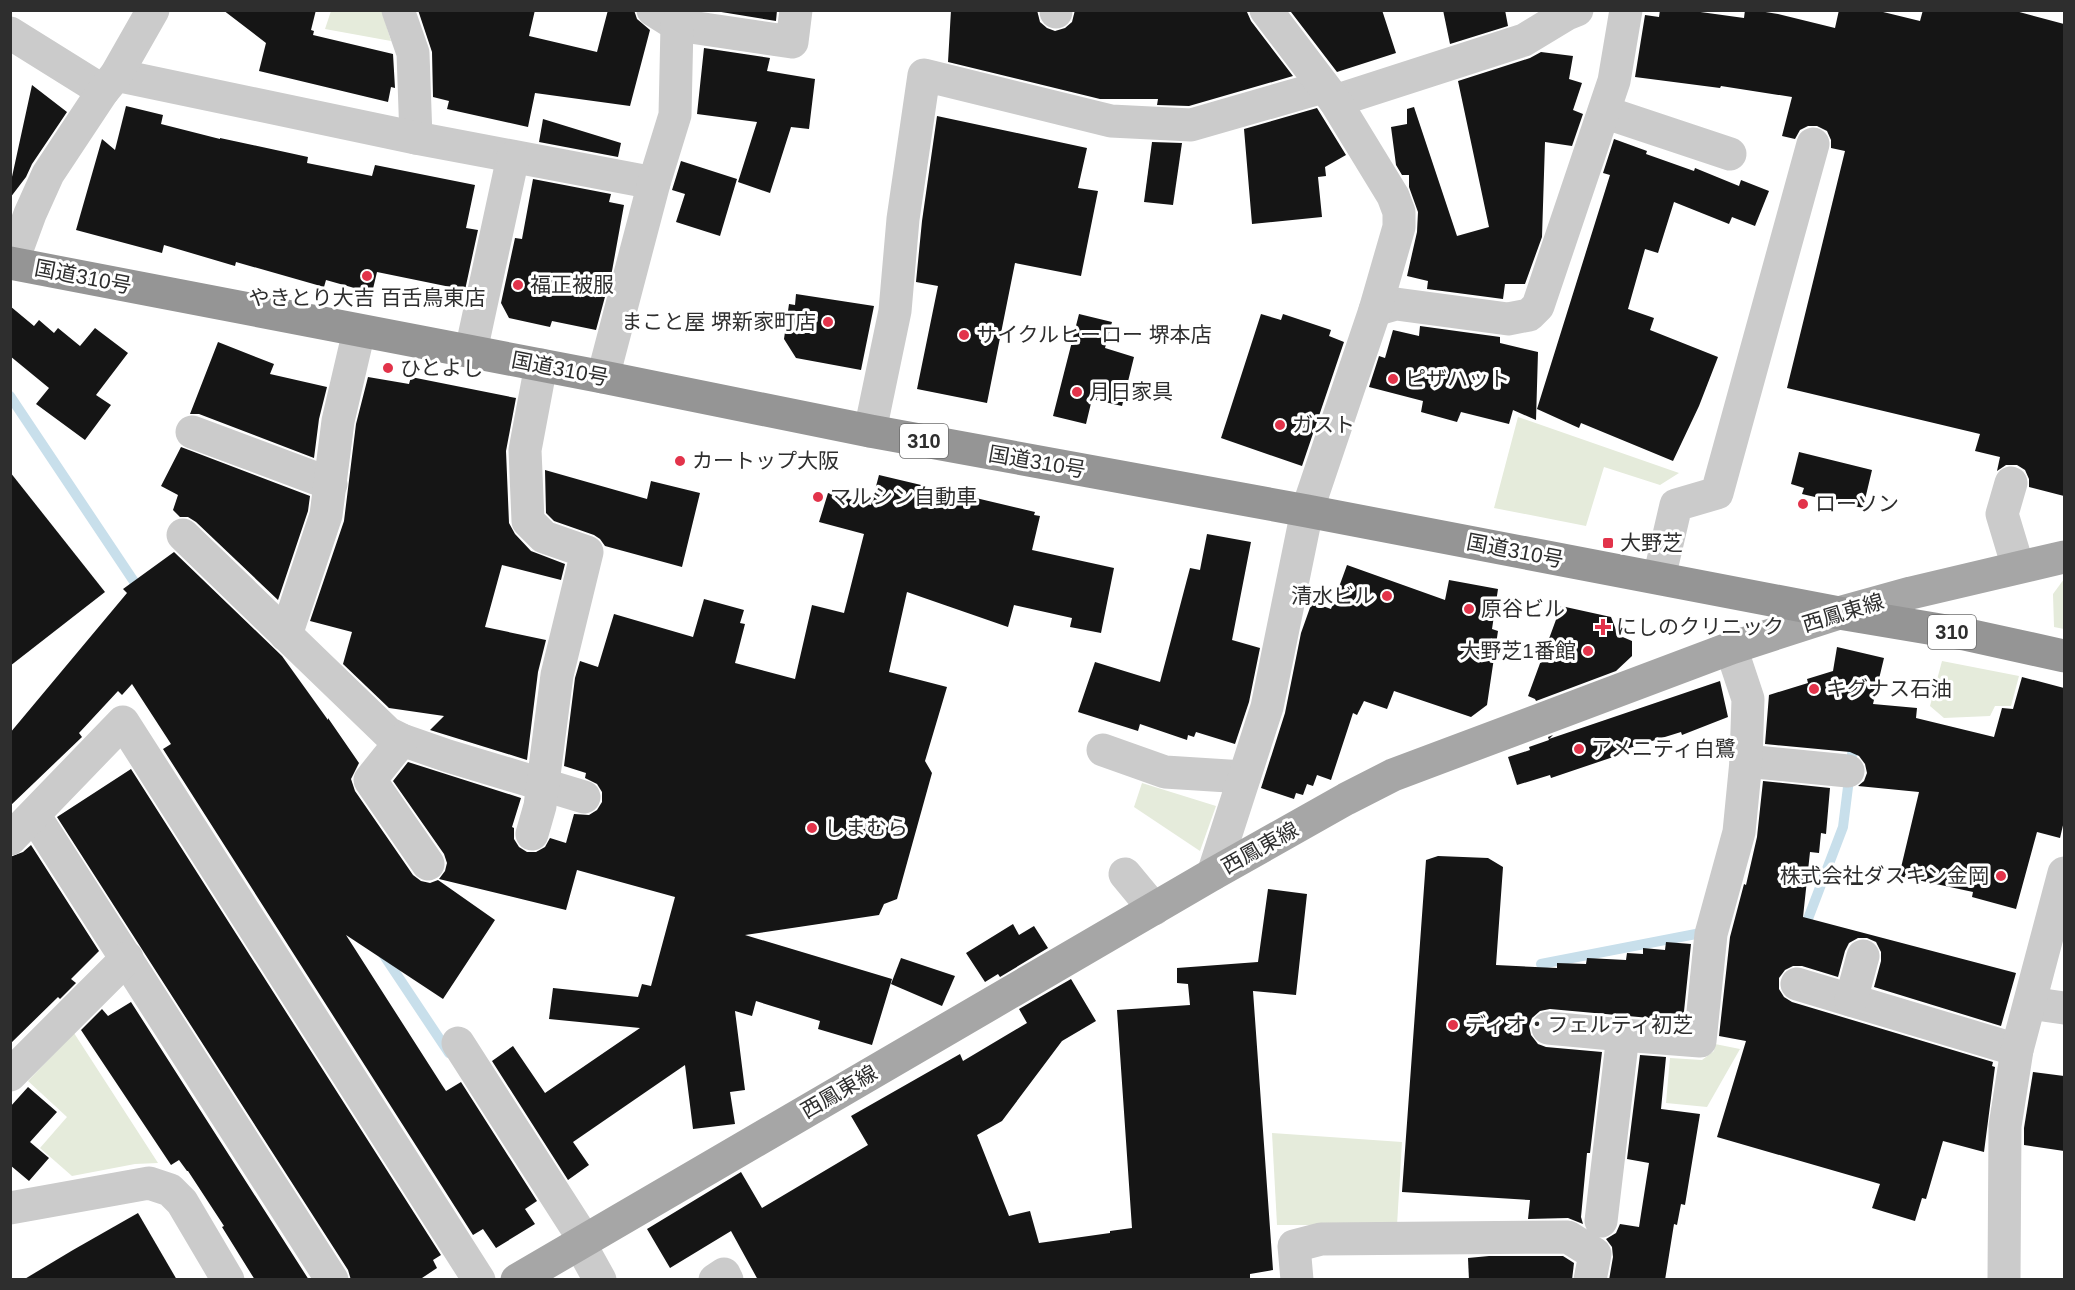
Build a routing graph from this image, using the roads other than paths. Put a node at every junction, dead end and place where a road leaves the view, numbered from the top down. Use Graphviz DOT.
graph roads {
  1 [pos="153,10"];
  2 [pos="398,10"];
  3 [pos="796,10"];
  4 [pos="1266,10"];
  5 [pos="1577,10"];
  6 [pos="1626,10"];
  7 [pos="665,18"];
  8 [pos="10,33"];
  9 [pos="109,83"];
  10 [pos="1329,94"];
  11 [pos="1604,112"];
  12 [pos="416,138"];
  13 [pos="1813,144"];
  14 [pos="1730,154"];
  15 [pos="513,157"];
  16 [pos="654,183"];
  17 [pos="11,263"];
  18 [pos="1375,310"];
  19 [pos="359,331"];
  20 [pos="471,351"];
  21 [pos="541,365"];
  22 [pos="603,377"];
  23 [pos="870,431"];
  24 [pos="192,432"];
  25 [pos="2011,483"];
  26 [pos="331,484"];
  27 [pos="1307,511"];
  28 [pos="183,535"];
  29 [pos="2064,557"];
  30 [pos="2018,567"];
  31 [pos="1659,578"];
  32 [pos="1839,613"];
  33 [pos="286,635"];
  34 [pos="1731,648"];
  35 [pos="2064,656"];
  36 [pos="402,740"];
  37 [pos="1102,750"];
  38 [pos="1746,761"];
  39 [pos="1848,771"];
  40 [pos="1244,777"];
  41 [pos="542,784"];
  42 [pos="584,797"];
  43 [pos="34,815"];
  44 [pos="532,834"];
  45 [pos="10,839"];
  46 [pos="428,864"];
  47 [pos="2064,873"];
  48 [pos="1125,874"];
  49 [pos="1213,874"];
  50 [pos="1154,909"];
  51 [pos="1863,956"];
  52 [pos="127,958"];
  53 [pos="1797,984"];
  54 [pos="1851,1000"];
  55 [pos="2030,1003"];
  56 [pos="2064,1008"];
  57 [pos="1548,1028"];
  58 [pos="1623,1035"];
  59 [pos="458,1042"];
  60 [pos="2017,1050"];
  61 [pos="10,1075"];
  62 [pos="10,1208"];
  63 [pos="1600,1221"];
  64 [pos="582,1243"];
  65 [pos="228,1280"];
  66 [pos="332,1280"];
  67 [pos="479,1280"];
  68 [pos="517,1280"];
  69 [pos="600,1280"];
  70 [pos="715,1280"];
  71 [pos="727,1280"];
  72 [pos="1297,1280"];
  73 [pos="1590,1280"];
  74 [pos="2004,1280"];
  1 -- 9 [label="street"];
  2 -- 12 [label="street"];
  3 -- 7 [label="street"];
  4 -- 10 [label="street"];
  5 -- 10 [label="street"];
  6 -- 11 [label="street"];
  7 -- 16 [label="street"];
  8 -- 9 [label="street"];
  9 -- 12 [label="street"];
  9 -- 17 [label="street"];
  10 -- 18 [label="street"];
  10 -- 23 [label="street"];
  11 -- 14 [label="street"];
  11 -- 18 [label="street"];
  12 -- 15 [label="street"];
  13 -- 31 [label="street"];
  15 -- 16 [label="street"];
  15 -- 20 [label="street"];
  16 -- 22 [label="street"];
  17 -- 19 [label="highway, 国道310号 / 310"];
  18 -- 27 [label="street"];
  19 -- 20 [label="highway, 国道310号 / 310"];
  19 -- 26 [label="street"];
  20 -- 21 [label="highway, 国道310号 / 310"];
  21 -- 22 [label="highway, 国道310号 / 310"];
  21 -- 41 [label="street"];
  22 -- 23 [label="highway, 国道310号 / 310"];
  23 -- 27 [label="highway, 国道310号 / 310"];
  24 -- 26 [label="street"];
  25 -- 30 [label="street"];
  26 -- 33 [label="street"];
  27 -- 31 [label="highway, 国道310号 / 310"];
  27 -- 40 [label="street"];
  28 -- 33 [label="street"];
  29 -- 30 [label="main road, 西鳳東線"];
  30 -- 32 [label="main road, 西鳳東線"];
  31 -- 32 [label="highway, 国道310号 / 310"];
  32 -- 34 [label="main road, 西鳳東線"];
  32 -- 35 [label="highway, 国道310号 / 310"];
  33 -- 36 [label="street"];
  34 -- 38 [label="street"];
  34 -- 49 [label="main road, 西鳳東線"];
  36 -- 41 [label="street"];
  36 -- 46 [label="street"];
  37 -- 40 [label="street"];
  38 -- 39 [label="street"];
  38 -- 58 [label="street"];
  40 -- 49 [label="street"];
  41 -- 42 [label="street"];
  41 -- 44 [label="street"];
  43 -- 45 [label="street"];
  43 -- 52 [label="street"];
  43 -- 67 [label="street"];
  47 -- 55 [label="street"];
  48 -- 50 [label="street"];
  49 -- 50 [label="main road, 西鳳東線"];
  50 -- 64 [label="main road, 西鳳東線"];
  51 -- 54 [label="street"];
  52 -- 61 [label="street"];
  52 -- 66 [label="street"];
  53 -- 54 [label="street"];
  54 -- 60 [label="street"];
  55 -- 56 [label="street"];
  55 -- 60 [label="street"];
  57 -- 58 [label="street"];
  58 -- 63 [label="street"];
  59 -- 64 [label="street"];
  60 -- 74 [label="street"];
  62 -- 65 [label="street"];
  64 -- 68 [label="main road, 西鳳東線"];
  64 -- 69 [label="street"];
  70 -- 71 [label="street"];
  72 -- 73 [label="street"];
}
